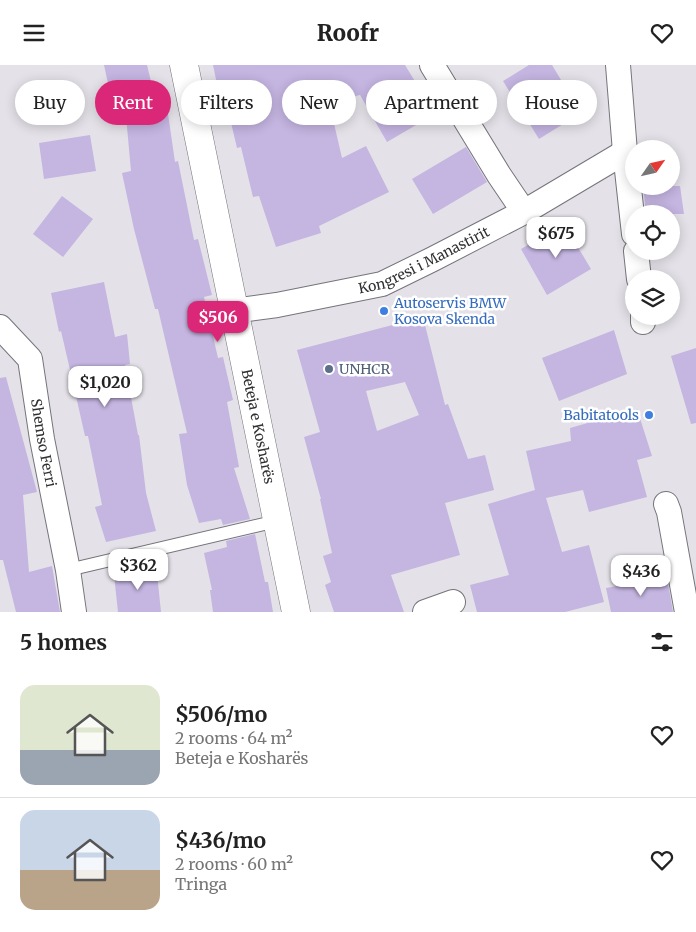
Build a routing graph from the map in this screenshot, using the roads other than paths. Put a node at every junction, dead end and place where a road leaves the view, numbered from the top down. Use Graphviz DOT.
graph roads {
  1 [pos="184,65"];
  2 [pos="432,65"];
  3 [pos="618,65"];
  4 [pos="625,152"];
  5 [pos="524,212"];
  6 [pos="234,311"];
  7 [pos="0,327"];
  8 [pos="666,504"];
  9 [pos="277,521"];
  10 [pos="68,570"];
  11 [pos="453,602"];
  12 [pos="74,612"];
  13 [pos="296,612"];
  14 [pos="426,612"];
  15 [pos="687,612"];
  1 -- 6 [label="street, Beteja e Kosharës"];
  2 -- 5 [label="street"];
  3 -- 4 [label="street"];
  4 -- 5 [label="street, Kongresi i Manastirit"];
  5 -- 6 [label="street, Kongresi i Manastirit"];
  6 -- 9 [label="street, Beteja e Kosharës"];
  7 -- 10 [label="street, Shemso Ferri"];
  8 -- 15 [label="street"];
  9 -- 10 [label="lane"];
  9 -- 13 [label="street, Beteja e Kosharës"];
  10 -- 12 [label="street, Shemso Ferri"];
  11 -- 14 [label="street"];
}
